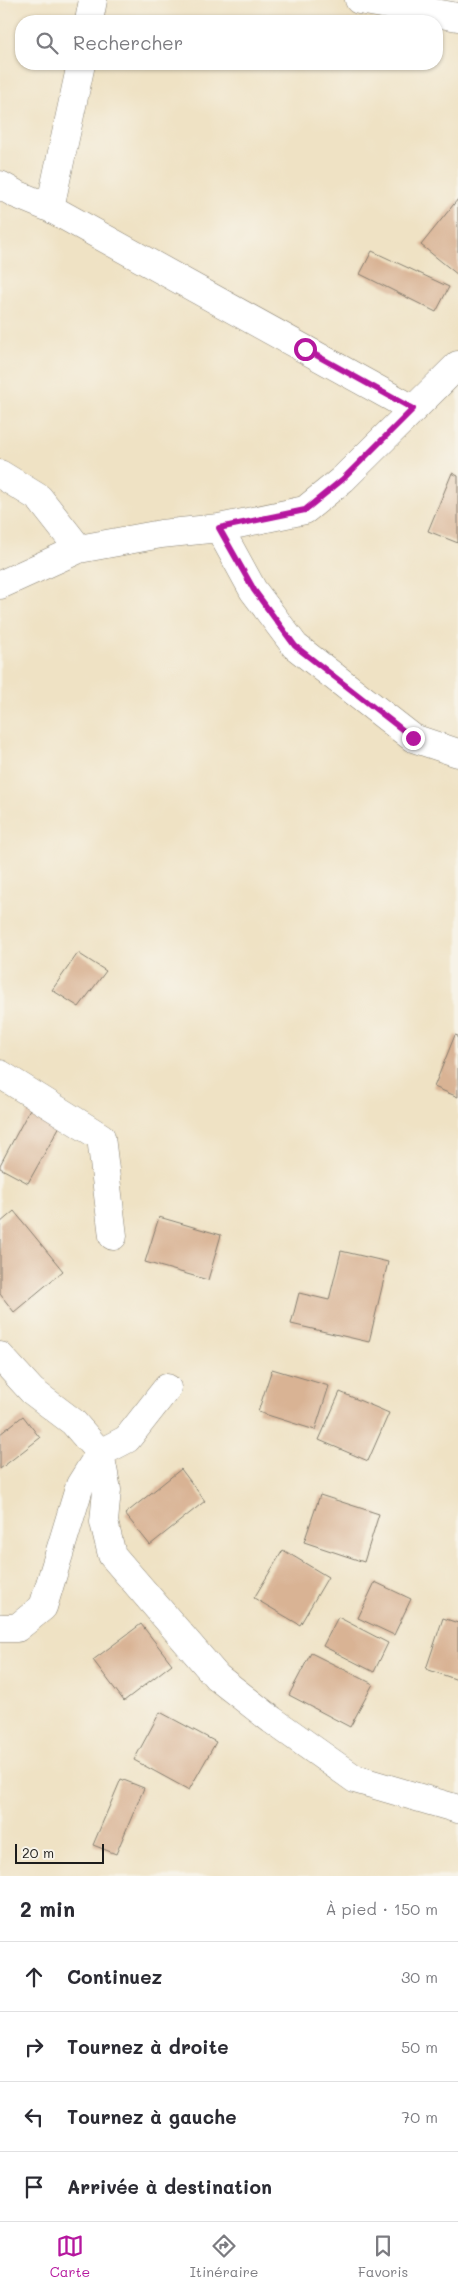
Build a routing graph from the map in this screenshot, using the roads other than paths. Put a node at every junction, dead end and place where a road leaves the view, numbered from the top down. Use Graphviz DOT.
graph roads {
  1 [pos="93,0"];
  2 [pos="359,0"];
  3 [pos="90,15"];
  4 [pos="458,17"];
  5 [pos="79,70"];
  6 [pos="0,185"];
  7 [pos="50,208"];
  8 [pos="458,364"];
  9 [pos="413,409"];
  10 [pos="0,474"];
  11 [pos="219,528"];
  12 [pos="79,549"];
  13 [pos="0,585"];
  14 [pos="458,753"];
  15 [pos="0,1074"];
  16 [pos="113,1236"];
  17 [pos="0,1356"];
  18 [pos="167,1388"];
  19 [pos="100,1453"];
  20 [pos="0,1628"];
  21 [pos="458,1809"];
  1 -- 3 [label="street"];
  2 -- 4 [label="street"];
  5 -- 7 [label="street"];
  6 -- 7 [label="street"];
  7 -- 9 [label="street"];
  8 -- 9 [label="street"];
  9 -- 11 [label="street"];
  10 -- 12 [label="street"];
  11 -- 12 [label="street"];
  11 -- 14 [label="street"];
  12 -- 13 [label="street"];
  15 -- 16 [label="street"];
  17 -- 19 [label="street"];
  18 -- 19 [label="street"];
  19 -- 20 [label="street"];
  19 -- 21 [label="street"];
}
